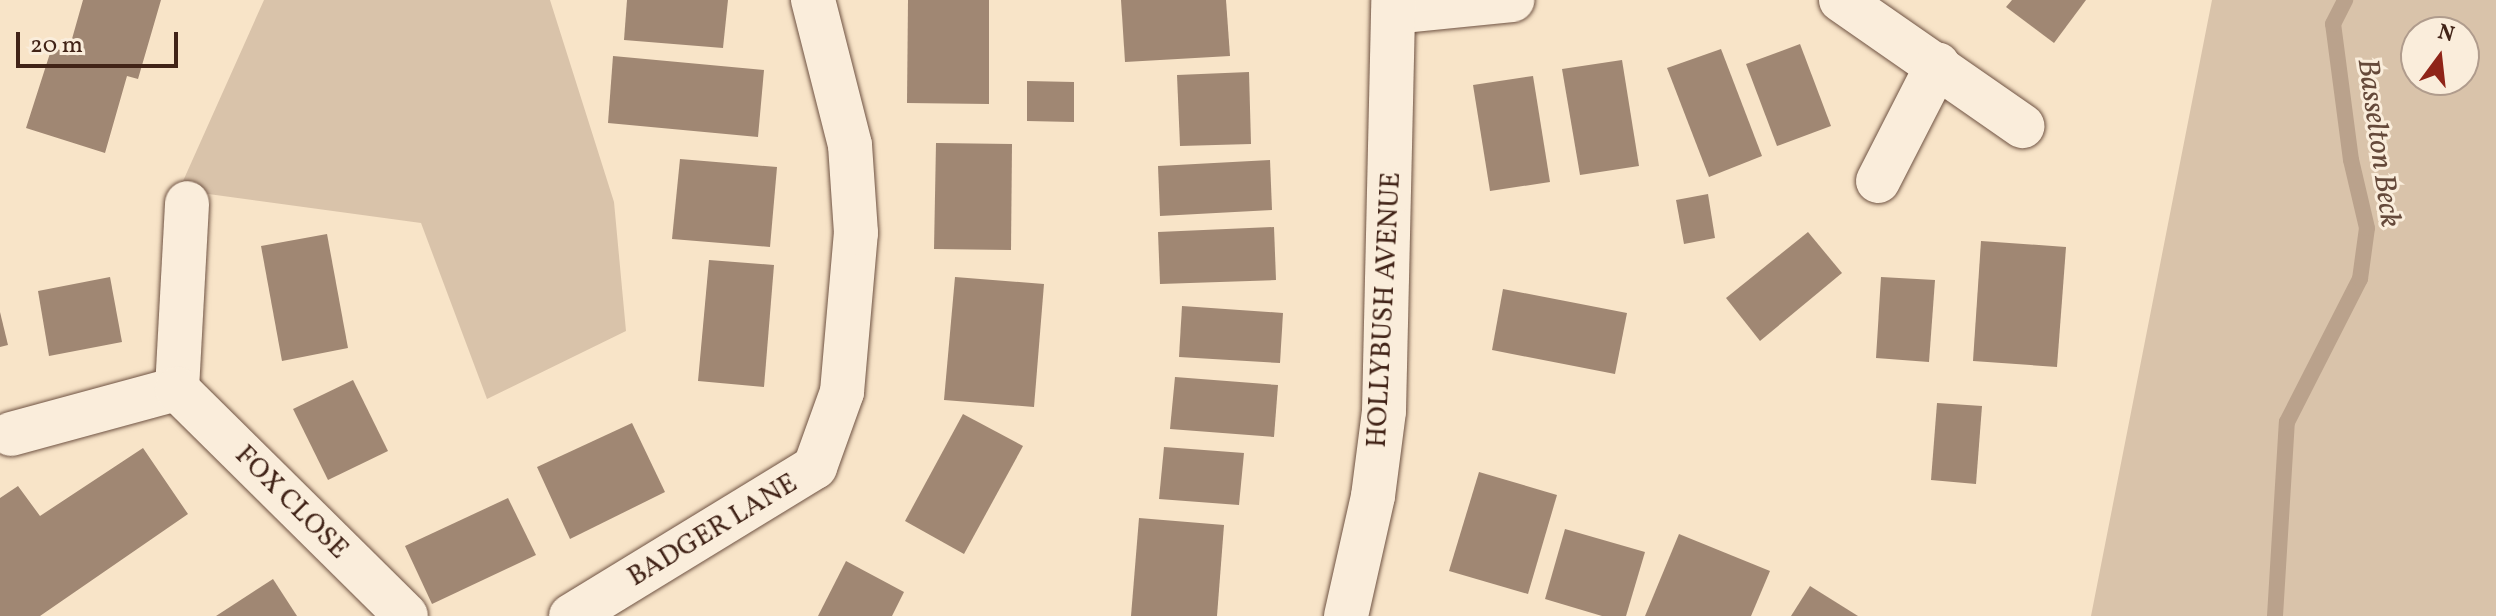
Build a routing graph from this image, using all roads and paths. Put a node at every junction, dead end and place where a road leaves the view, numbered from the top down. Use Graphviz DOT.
graph roads {
  1 [pos="813,0"];
  2 [pos="1512,0"];
  3 [pos="1841,0"];
  4 [pos="1394,6"];
  5 [pos="1938,64"];
  6 [pos="2022,126"];
  7 [pos="1878,181"];
  8 [pos="187,203"];
  9 [pos="177,389"];
  10 [pos="11,434"];
  11 [pos="1358,612"];
  12 [pos="406,616"];
  13 [pos="571,616"];
  1 -- 13 [label="street, BADGER LANE"];
  2 -- 4 [label="street"];
  3 -- 5 [label="street"];
  4 -- 11 [label="street, HOLLYBUSH AVENUE"];
  5 -- 6 [label="street"];
  5 -- 7 [label="street"];
  8 -- 9 [label="street"];
  9 -- 10 [label="street"];
  9 -- 12 [label="street, FOX CLOSE"];
}
